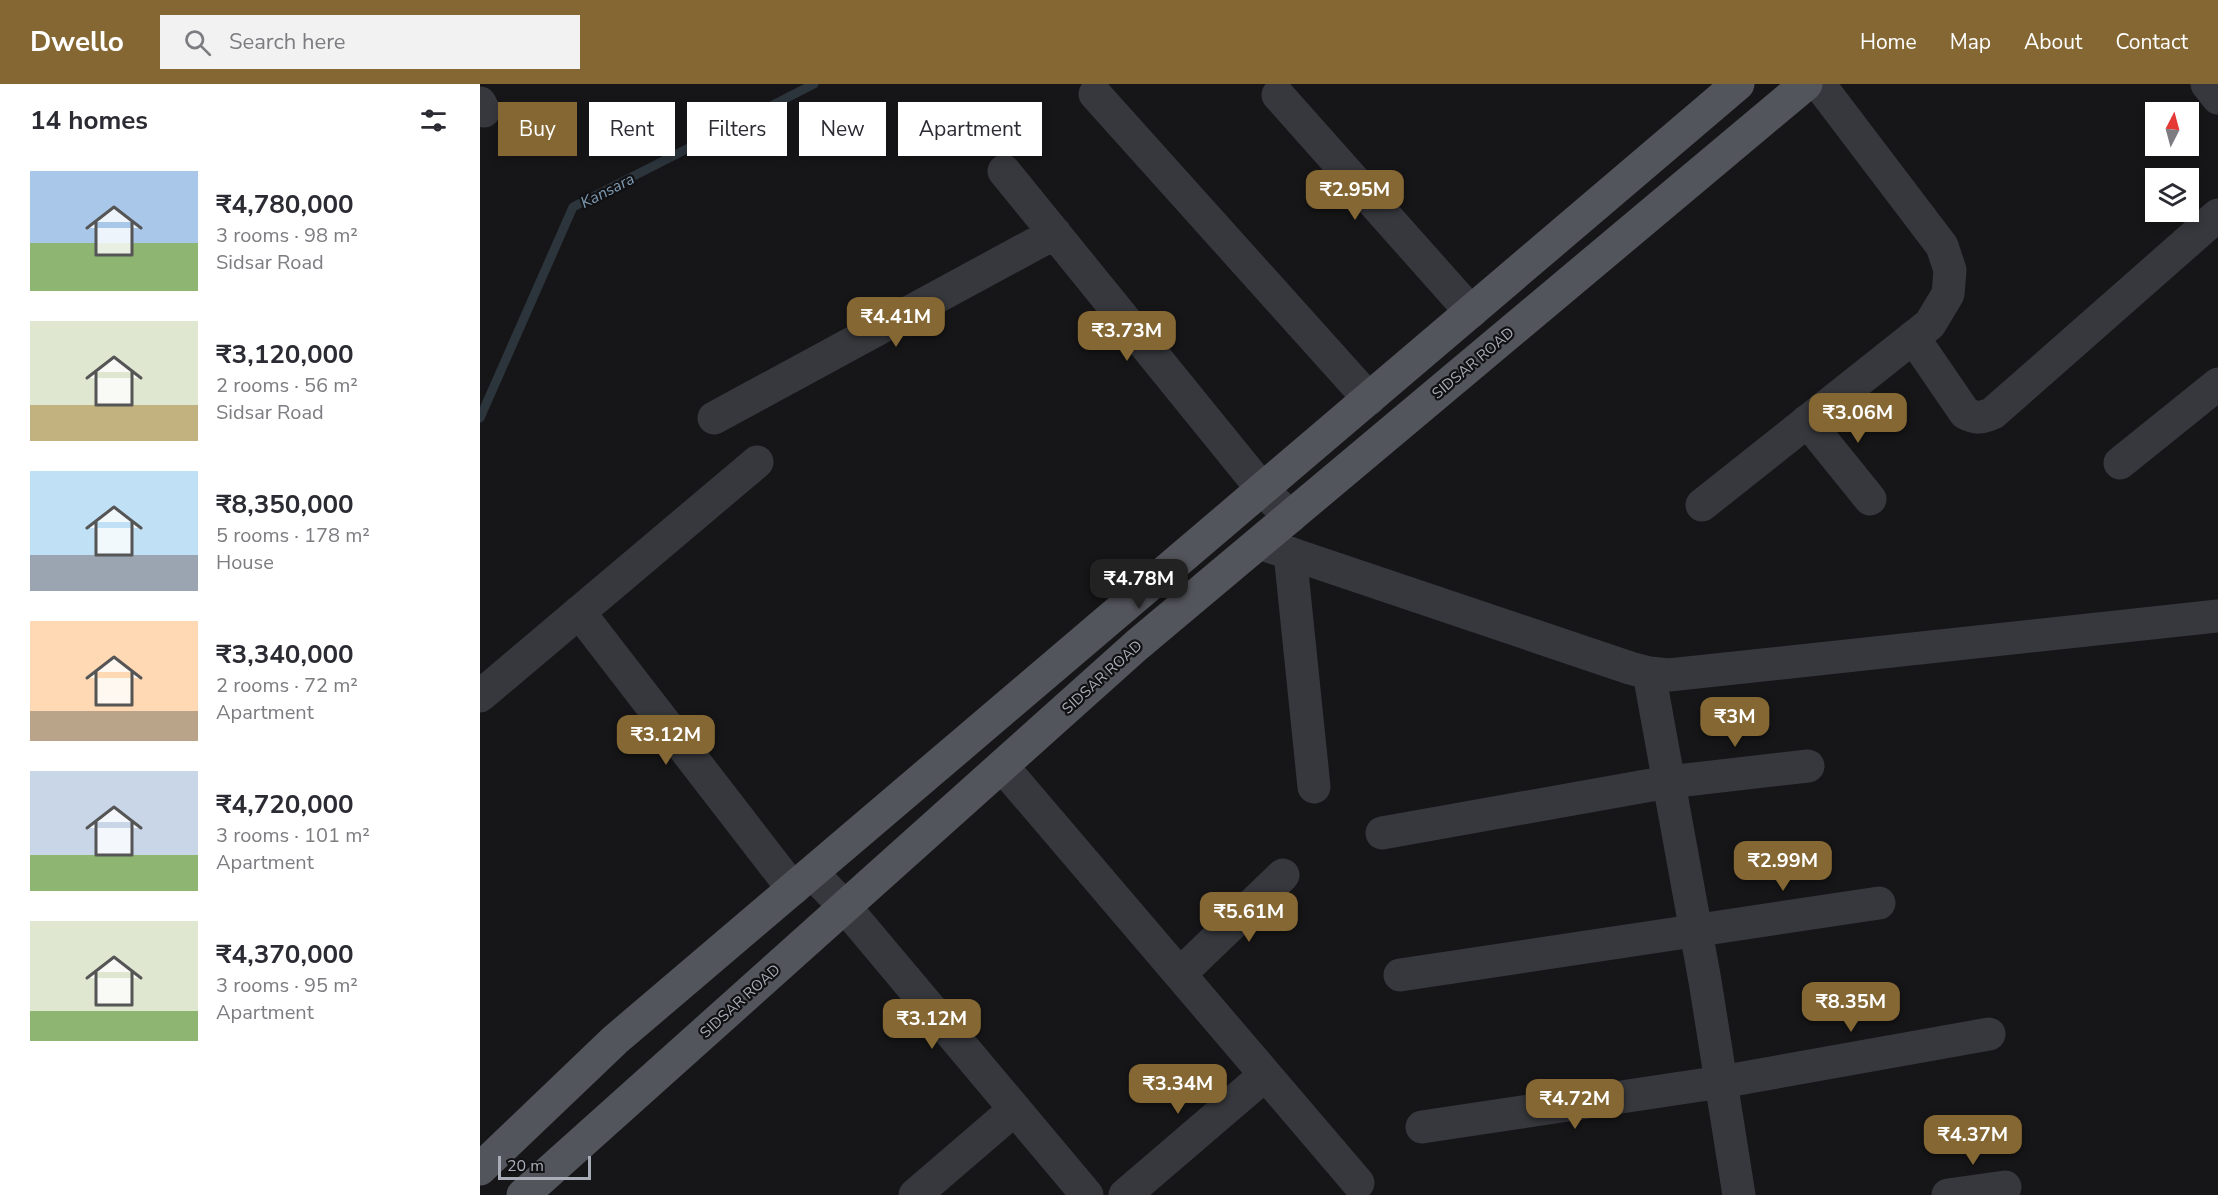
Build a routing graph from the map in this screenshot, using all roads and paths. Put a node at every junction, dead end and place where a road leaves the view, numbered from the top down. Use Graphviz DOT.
graph roads {
  1 [pos="1738,84"];
  2 [pos="1806,84"];
  3 [pos="1820,84"];
  4 [pos="2207,84"];
  5 [pos="1095,94"];
  6 [pos="1278,95"];
  7 [pos="2218,98"];
  8 [pos="1004,171"];
  9 [pos="2218,215"];
  10 [pos="1055,233"];
  11 [pos="1471,312"];
  12 [pos="1913,337"];
  13 [pos="2218,384"];
  14 [pos="1370,399"];
  15 [pos="714,418"];
  16 [pos="1807,421"];
  17 [pos="758,462"];
  18 [pos="2120,463"];
  19 [pos="1263,490"];
  20 [pos="1870,499"];
  21 [pos="1702,505"];
  22 [pos="1290,517"];
  23 [pos="1274,548"];
  24 [pos="579,612"];
  25 [pos="2218,616"];
  26 [pos="1649,673"];
  27 [pos="480,696"];
  28 [pos="1002,766"];
  29 [pos="1808,766"];
  30 [pos="1668,782"];
  31 [pos="1314,786"];
  32 [pos="1382,833"];
  33 [pos="1283,875"];
  34 [pos="802,881"];
  35 [pos="1879,903"];
  36 [pos="845,906"];
  37 [pos="1695,931"];
  38 [pos="1180,974"];
  39 [pos="1400,975"];
  40 [pos="1989,1034"];
  41 [pos="1265,1075"];
  42 [pos="1721,1082"];
  43 [pos="1015,1109"];
  44 [pos="1422,1127"];
  45 [pos="480,1169"];
  46 [pos="1358,1183"];
  47 [pos="2005,1187"];
  48 [pos="525,1194"];
  49 [pos="915,1195"];
  50 [pos="1087,1195"];
  51 [pos="1125,1195"];
  52 [pos="1739,1195"];
  53 [pos="1948,1195"];
  1 -- 11 [label="main road"];
  2 -- 22 [label="main road, SIDSAR ROAD"];
  3 -- 12 [label="street"];
  4 -- 7 [label="street"];
  5 -- 14 [label="street"];
  6 -- 11 [label="street"];
  8 -- 10 [label="street"];
  9 -- 12 [label="street"];
  10 -- 15 [label="street"];
  10 -- 19 [label="street"];
  11 -- 14 [label="main road"];
  12 -- 16 [label="street"];
  13 -- 18 [label="street"];
  14 -- 19 [label="main road"];
  16 -- 20 [label="street"];
  16 -- 21 [label="street"];
  17 -- 24 [label="street"];
  19 -- 22 [label="street"];
  19 -- 34 [label="main road"];
  22 -- 23 [label="main road, SIDSAR ROAD"];
  23 -- 26 [label="street"];
  23 -- 28 [label="main road, SIDSAR ROAD"];
  23 -- 31 [label="street"];
  24 -- 27 [label="street"];
  24 -- 34 [label="street"];
  25 -- 26 [label="street"];
  26 -- 30 [label="street"];
  28 -- 36 [label="main road, SIDSAR ROAD"];
  28 -- 38 [label="street"];
  29 -- 30 [label="street"];
  30 -- 32 [label="street"];
  30 -- 37 [label="street"];
  33 -- 38 [label="street"];
  34 -- 36 [label="street"];
  34 -- 45 [label="main road"];
  35 -- 37 [label="street"];
  36 -- 43 [label="street"];
  36 -- 48 [label="main road, SIDSAR ROAD"];
  37 -- 39 [label="street"];
  37 -- 42 [label="street"];
  38 -- 41 [label="street"];
  40 -- 42 [label="street"];
  41 -- 46 [label="street"];
  41 -- 51 [label="street"];
  42 -- 44 [label="street"];
  42 -- 52 [label="street"];
  43 -- 49 [label="street"];
  43 -- 50 [label="street"];
  47 -- 53 [label="street"];
}
